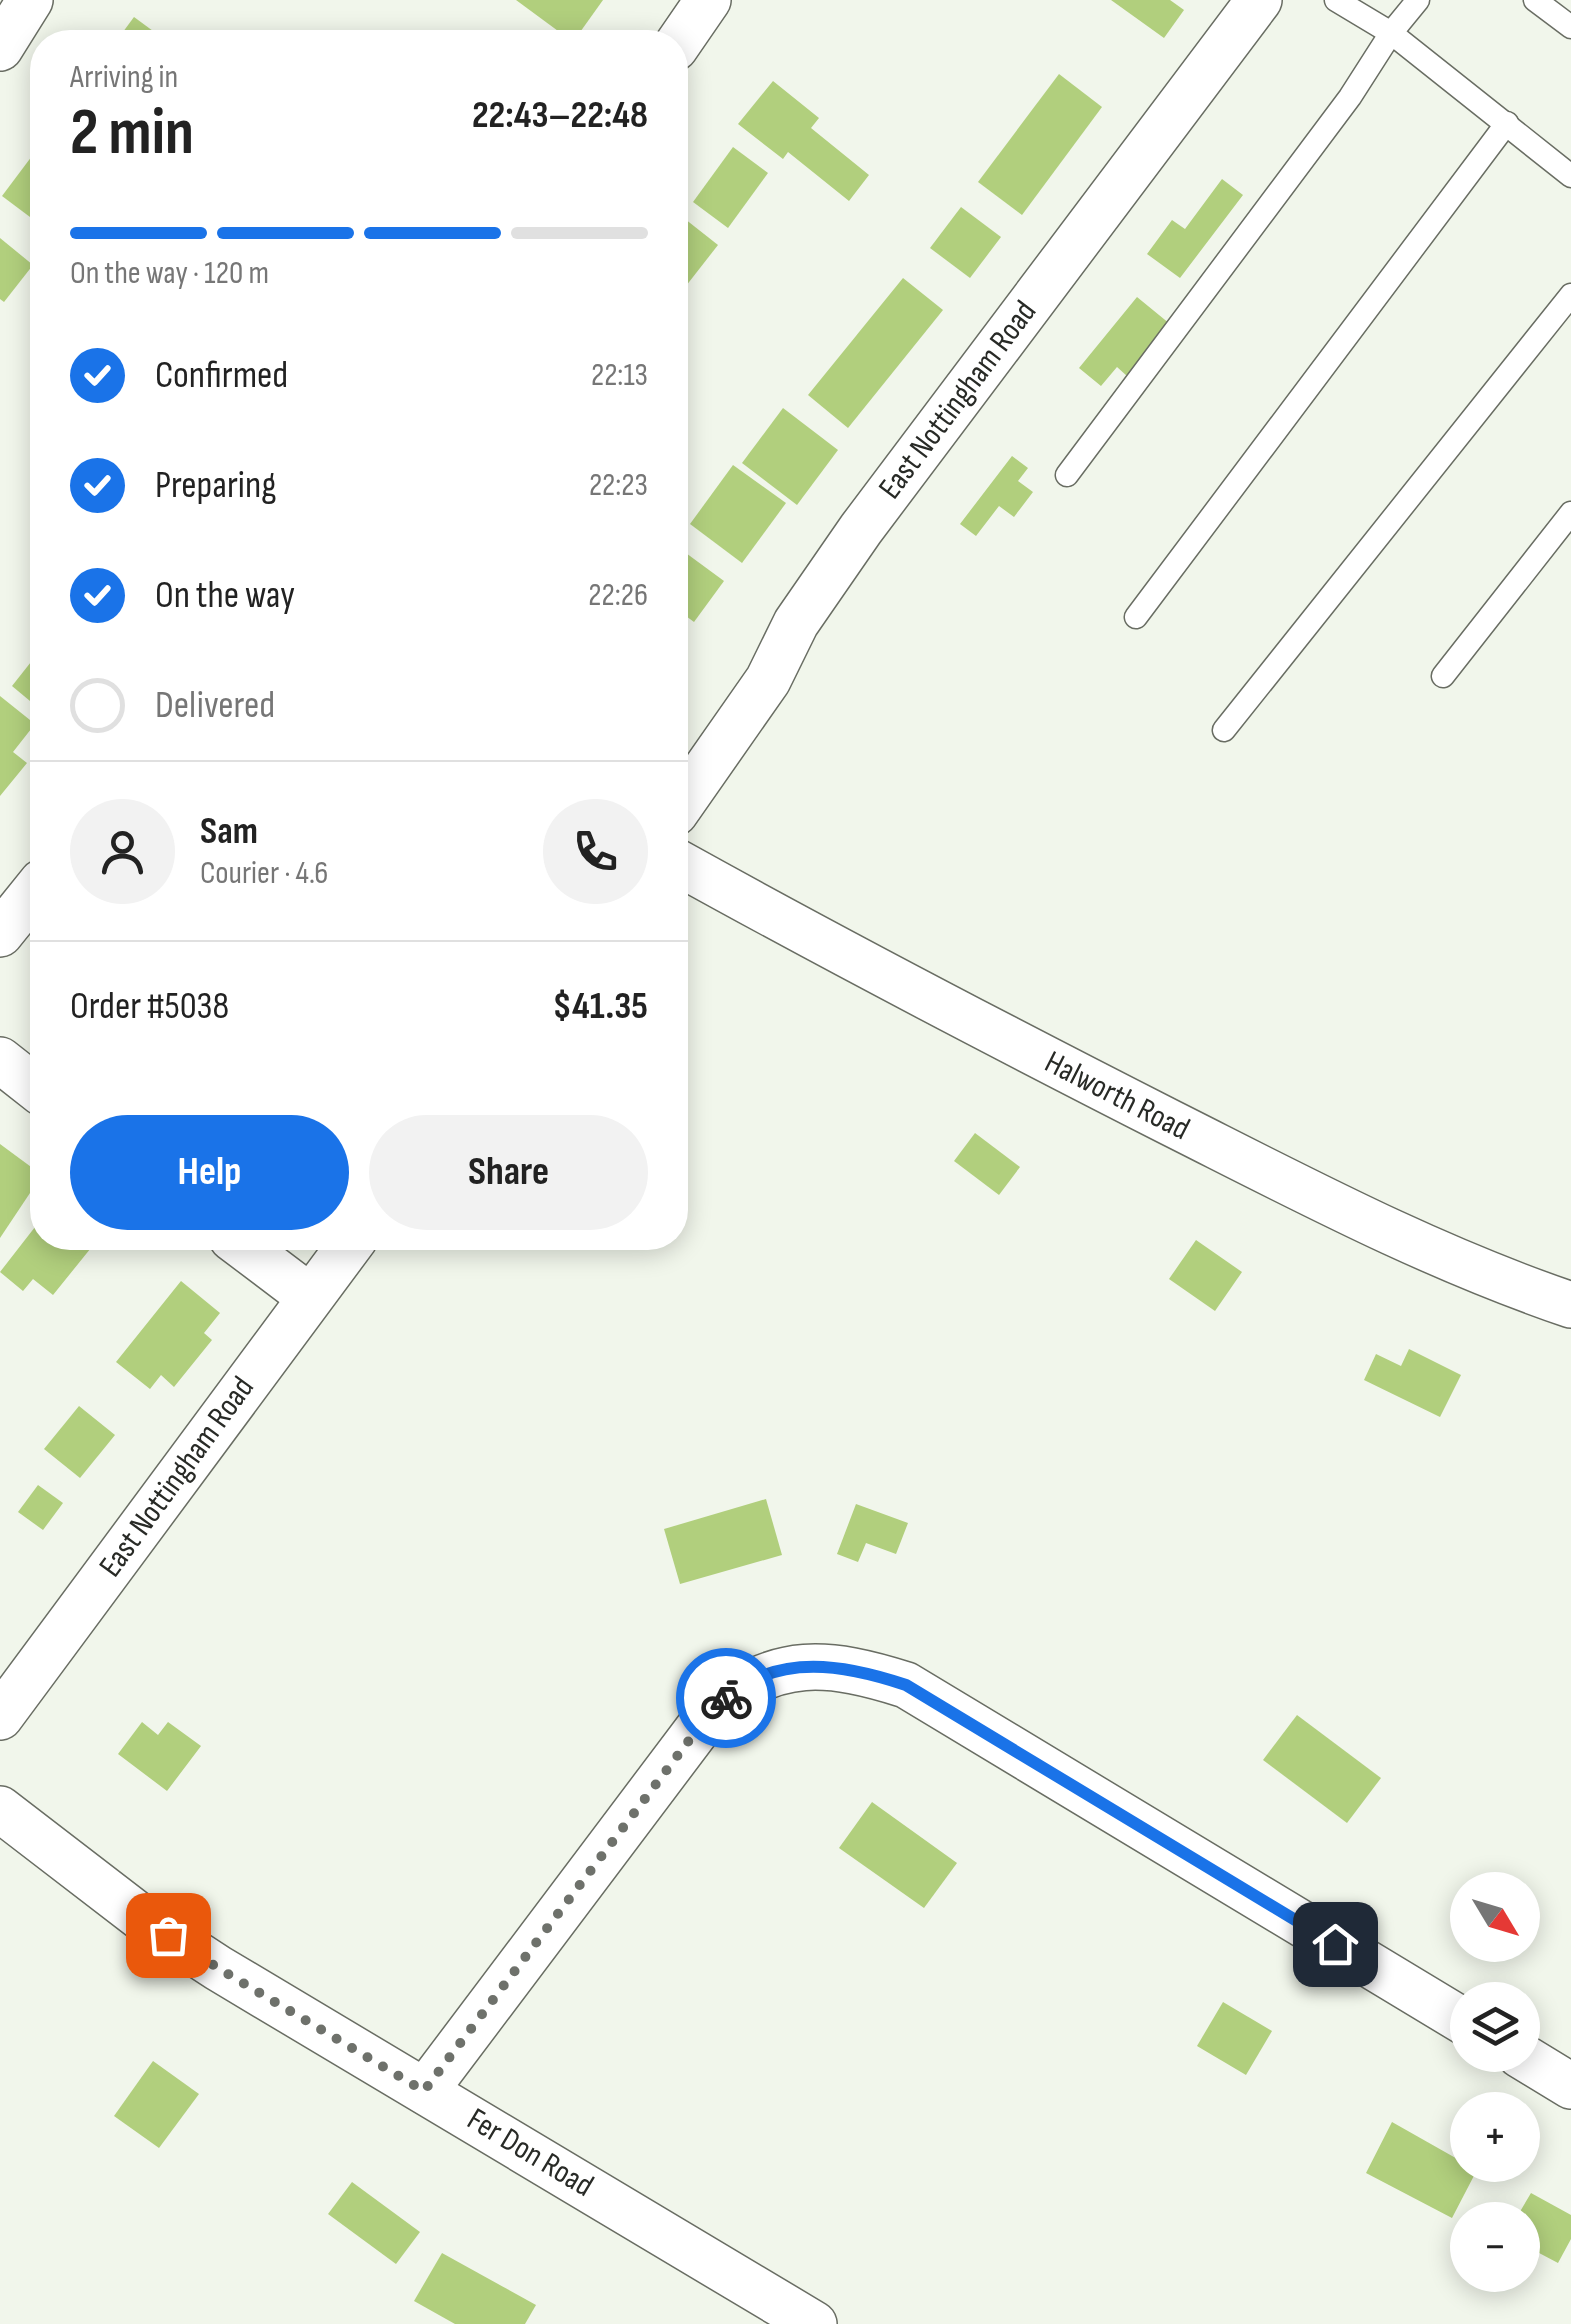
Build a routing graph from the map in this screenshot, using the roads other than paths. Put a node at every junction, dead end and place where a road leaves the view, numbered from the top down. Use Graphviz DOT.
graph roads {
  1 [pos="30,0"];
  2 [pos="708,0"];
  3 [pos="1259,0"];
  4 [pos="1336,0"];
  5 [pos="1418,0"];
  6 [pos="1535,0"];
  7 [pos="1571,27"];
  8 [pos="687,30"];
  9 [pos="1391,33"];
  10 [pos="0,48"];
  11 [pos="1507,123"];
  12 [pos="1571,176"];
  13 [pos="1571,294"];
  14 [pos="1067,475"];
  15 [pos="1571,512"];
  16 [pos="1136,617"];
  17 [pos="1443,676"];
  18 [pos="1224,730"];
  19 [pos="688,794"];
  20 [pos="688,868"];
  21 [pos="30,897"];
  22 [pos="0,934"];
  23 [pos="0,1060"];
  24 [pos="30,1084"];
  25 [pos="248,1250"];
  26 [pos="346,1250"];
  27 [pos="310,1297"];
  28 [pos="1571,1305"];
  29 [pos="0,1717"];
  30 [pos="0,1809"];
  31 [pos="1450,2013"];
  32 [pos="1540,2067"];
  33 [pos="1571,2086"];
  34 [pos="424,2091"];
  35 [pos="814,2324"];
  1 -- 10 [label="street"];
  2 -- 8 [label="street"];
  3 -- 19 [label="street, East Nottingham Road"];
  4 -- 9 [label="lane"];
  5 -- 9 [label="lane"];
  6 -- 7 [label="lane"];
  9 -- 11 [label="lane"];
  9 -- 14 [label="lane"];
  11 -- 12 [label="lane"];
  11 -- 16 [label="lane"];
  13 -- 18 [label="lane"];
  15 -- 17 [label="lane"];
  20 -- 28 [label="street, Halworth Road"];
  21 -- 22 [label="street"];
  23 -- 24 [label="street"];
  25 -- 27 [label="street"];
  26 -- 27 [label="street, East Nottingham Road"];
  27 -- 29 [label="street, East Nottingham Road"];
  30 -- 34 [label="street, Fer Don Road"];
  31 -- 34 [label="street"];
  32 -- 33 [label="street"];
  34 -- 35 [label="street, Fer Don Road"];
}
